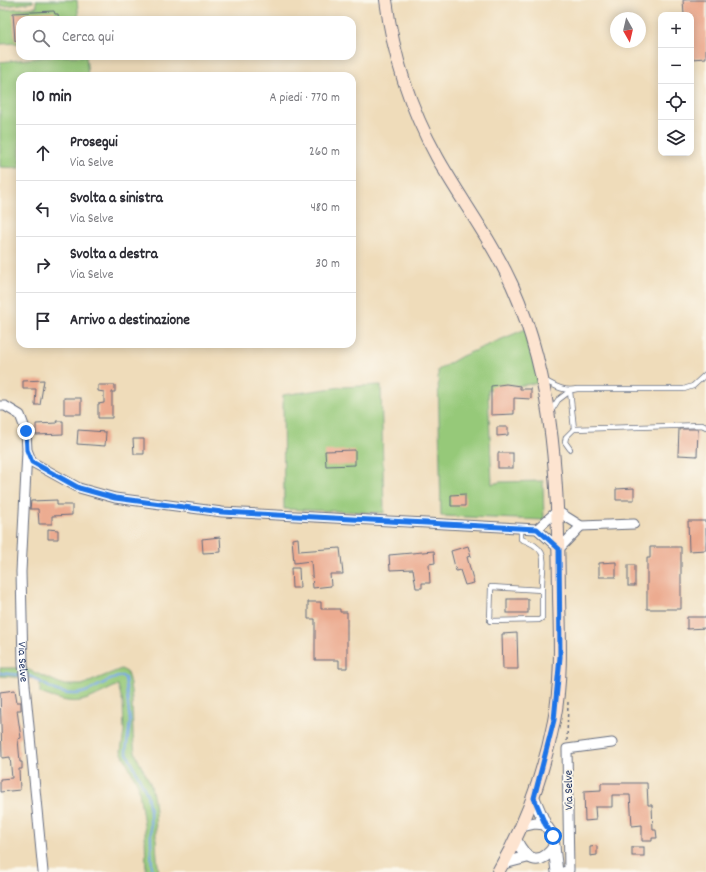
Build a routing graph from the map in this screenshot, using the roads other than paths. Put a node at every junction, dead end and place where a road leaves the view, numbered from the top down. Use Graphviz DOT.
graph roads {
  1 [pos="386,0"];
  2 [pos="706,374"];
  3 [pos="543,379"];
  4 [pos="570,391"];
  5 [pos="0,406"];
  6 [pos="549,414"];
  7 [pos="706,427"];
  8 [pos="574,429"];
  9 [pos="570,449"];
  10 [pos="27,450"];
  11 [pos="557,511"];
  12 [pos="634,524"];
  13 [pos="581,526"];
  14 [pos="521,528"];
  15 [pos="537,529"];
  16 [pos="559,549"];
  17 [pos="542,590"];
  18 [pos="612,743"];
  19 [pos="534,798"];
  20 [pos="545,824"];
  21 [pos="522,826"];
  22 [pos="516,840"];
  23 [pos="554,847"];
  24 [pos="527,857"];
  25 [pos="539,859"];
  26 [pos="501,867"];
  27 [pos="43,872"];
  28 [pos="556,872"];
  29 [pos="563,872"];
  1 -- 3 [label="main road"];
  2 -- 4 [label="lane"];
  3 -- 4 [label="lane"];
  3 -- 6 [label="main road"];
  4 -- 6 [label="lane"];
  4 -- 8 [label="lane"];
  5 -- 10 [label="street, Via Selve"];
  6 -- 11 [label="main road"];
  7 -- 8 [label="lane"];
  8 -- 9 [label="lane"];
  10 -- 14 [label="street"];
  10 -- 27 [label="street, Via Selve"];
  11 -- 13 [label="street"];
  11 -- 15 [label="street"];
  11 -- 16 [label="main road"];
  12 -- 13 [label="street"];
  13 -- 16 [label="street"];
  14 -- 15 [label="street"];
  14 -- 17 [label="lane"];
  15 -- 16 [label="street"];
  16 -- 19 [label="main road"];
  17 -- 17 [label="lane"];
  18 -- 29 [label="street, Via Selve"];
  19 -- 20 [label="street"];
  19 -- 21 [label="main road"];
  20 -- 21 [label="street"];
  20 -- 23 [label="street"];
  21 -- 22 [label="main road"];
  22 -- 24 [label="street"];
  22 -- 26 [label="main road"];
  23 -- 25 [label="street"];
  23 -- 28 [label="street"];
  24 -- 25 [label="street"];
  24 -- 26 [label="street"];
  25 -- 28 [label="street"];
}
